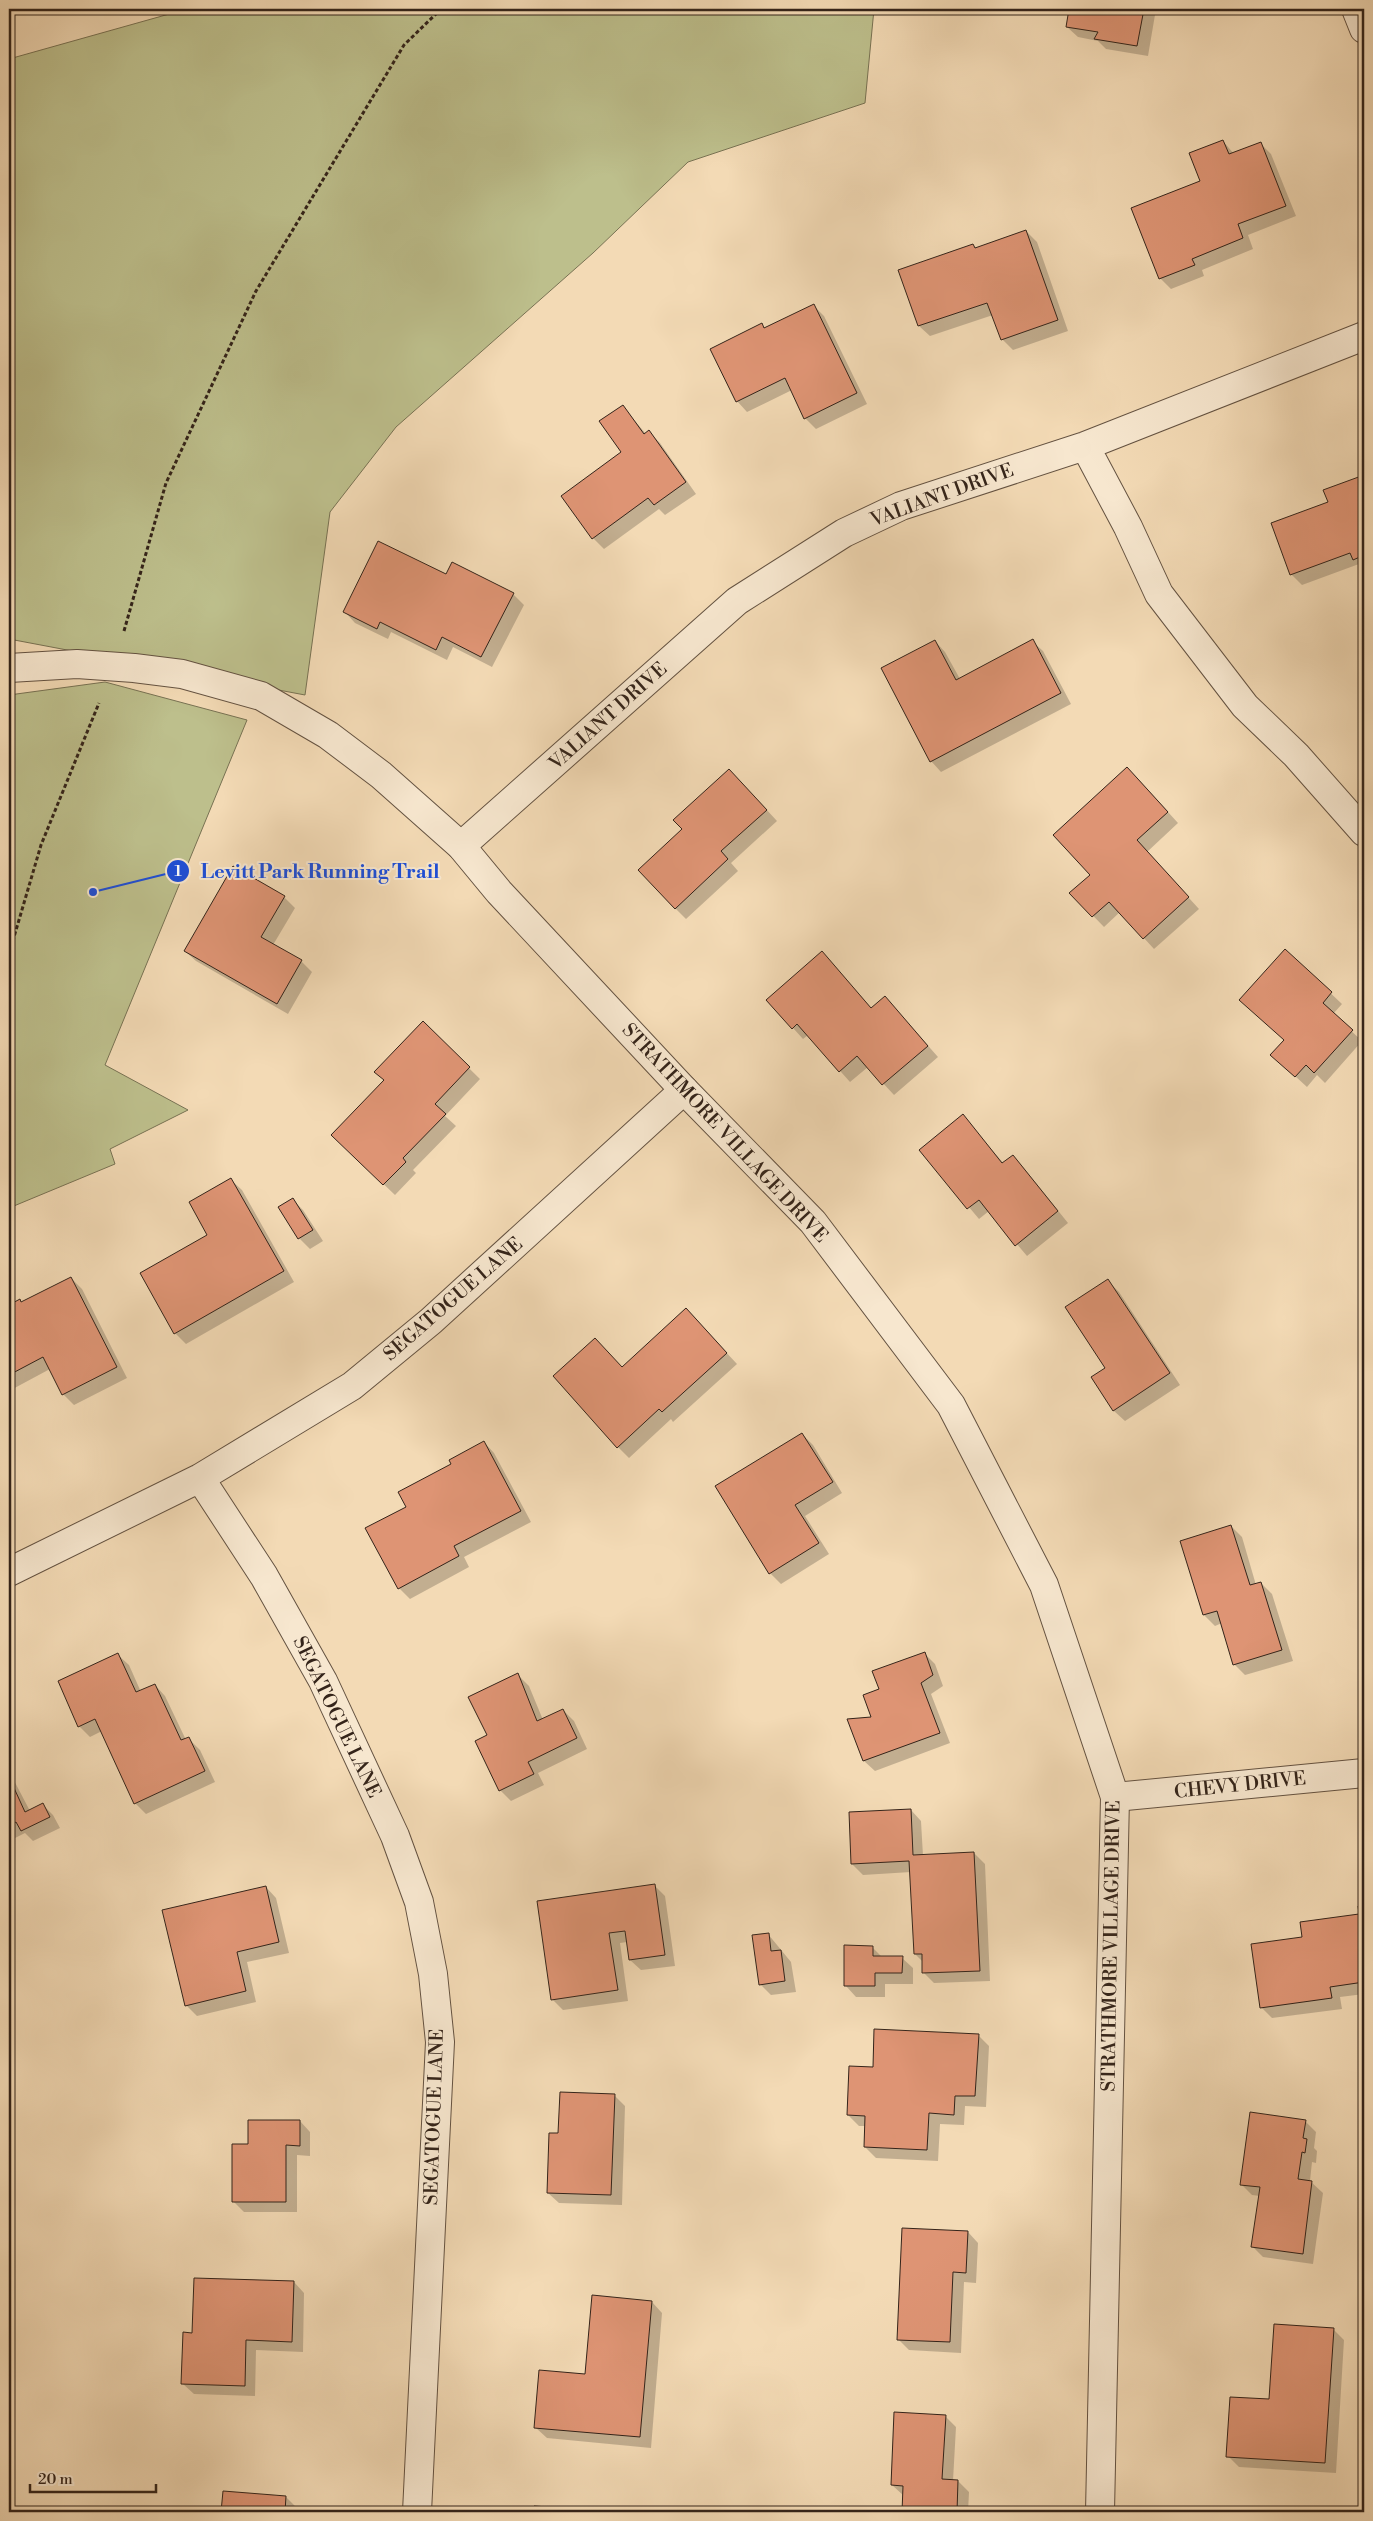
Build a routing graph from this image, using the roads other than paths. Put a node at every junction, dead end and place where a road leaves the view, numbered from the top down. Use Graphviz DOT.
graph roads {
  1 [pos="1356,9"];
  2 [pos="1364,29"];
  3 [pos="1364,336"];
  4 [pos="1085,446"];
  5 [pos="9,668"];
  6 [pos="1364,832"];
  7 [pos="461,846"];
  8 [pos="684,1090"];
  9 [pos="200,1478"];
  10 [pos="9,1572"];
  11 [pos="1364,1773"];
  12 [pos="1115,1798"];
  13 [pos="417,2512"];
  14 [pos="1100,2512"];
  1 -- 2 [label="street"];
  3 -- 4 [label="street, VALIANT DRIVE"];
  4 -- 6 [label="street"];
  4 -- 7 [label="street, VALIANT DRIVE"];
  5 -- 7 [label="street, STRATHMORE VILLAGE DRIVE"];
  7 -- 8 [label="street, STRATHMORE VILLAGE DRIVE"];
  8 -- 9 [label="street, SEGATOGUE LANE"];
  8 -- 12 [label="street, STRATHMORE VILLAGE DRIVE"];
  9 -- 10 [label="street, SEGATOGUE LANE"];
  9 -- 13 [label="street, SEGATOGUE LANE"];
  11 -- 12 [label="street, CHEVY DRIVE"];
  12 -- 14 [label="street, STRATHMORE VILLAGE DRIVE"];
}
